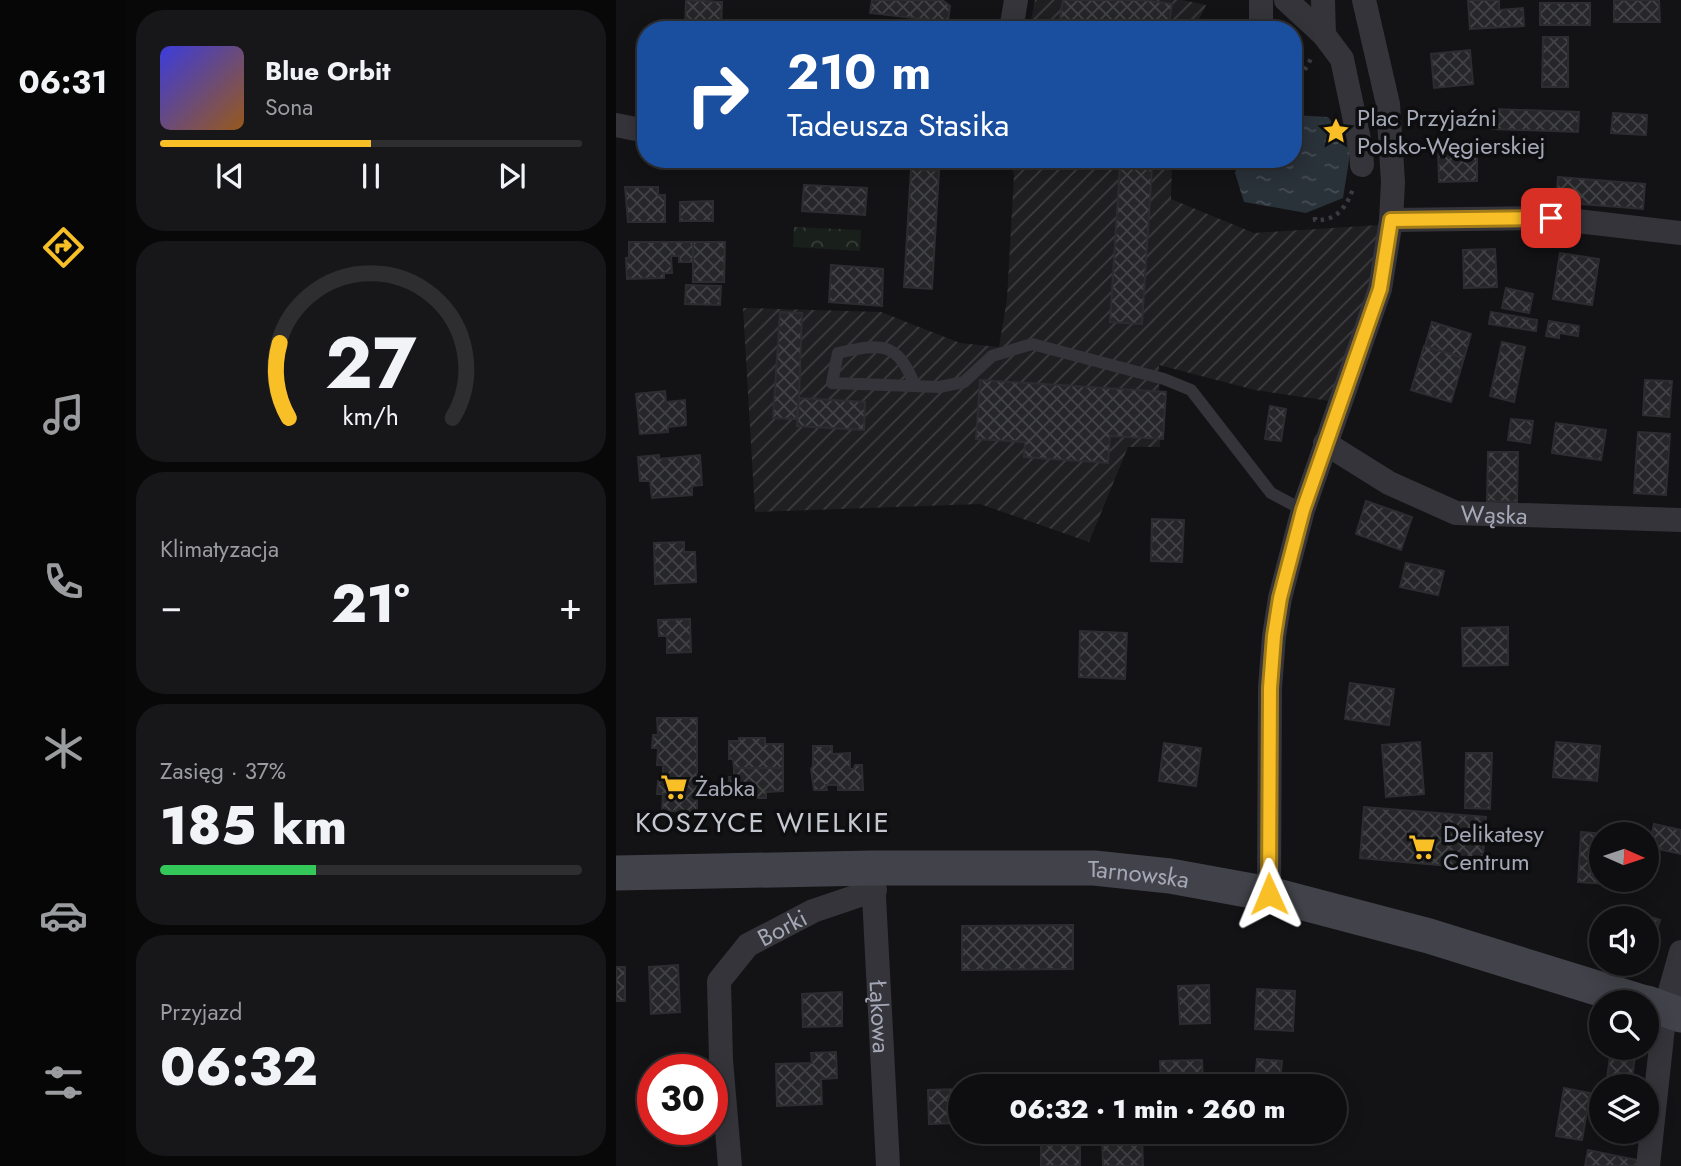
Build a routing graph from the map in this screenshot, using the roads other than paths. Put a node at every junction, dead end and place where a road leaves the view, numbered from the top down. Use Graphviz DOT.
graph roads {
  1 [pos="1016,0"];
  2 [pos="1261,0"];
  3 [pos="1286,0"];
  4 [pos="1323,0"];
  5 [pos="1364,0"];
  6 [pos="1012,21"];
  7 [pos="1261,21"];
  8 [pos="1324,34"];
  9 [pos="616,125"];
  10 [pos="637,129"];
  11 [pos="1362,165"];
  12 [pos="1391,220"];
  13 [pos="1681,233"];
  14 [pos="915,386"];
  15 [pos="1325,443"];
  16 [pos="1303,510"];
  17 [pos="1681,520"];
  18 [pos="616,873"];
  19 [pos="873,879"];
  20 [pos="1269,894"];
  21 [pos="1681,952"];
  22 [pos="1660,1008"];
  23 [pos="730,1166"];
  24 [pos="888,1166"];
  25 [pos="1648,1166"];
  1 -- 6 [label="street"];
  2 -- 7 [label="street"];
  3 -- 8 [label="street"];
  4 -- 8 [label="street"];
  5 -- 12 [label="street"];
  8 -- 11 [label="street"];
  9 -- 10 [label="street"];
  12 -- 13 [label="street"];
  12 -- 15 [label="street"];
  14 -- 14 [label="lane"];
  14 -- 16 [label="lane"];
  15 -- 16 [label="street"];
  15 -- 17 [label="street, Wąska"];
  16 -- 20 [label="street"];
  18 -- 19 [label="street, Tarnowska"];
  19 -- 20 [label="street, Tarnowska"];
  19 -- 23 [label="street, Borki"];
  19 -- 24 [label="street, Łąkowa"];
  20 -- 22 [label="street, Tarnowska"];
  21 -- 22 [label="street"];
  22 -- 25 [label="street"];
}
